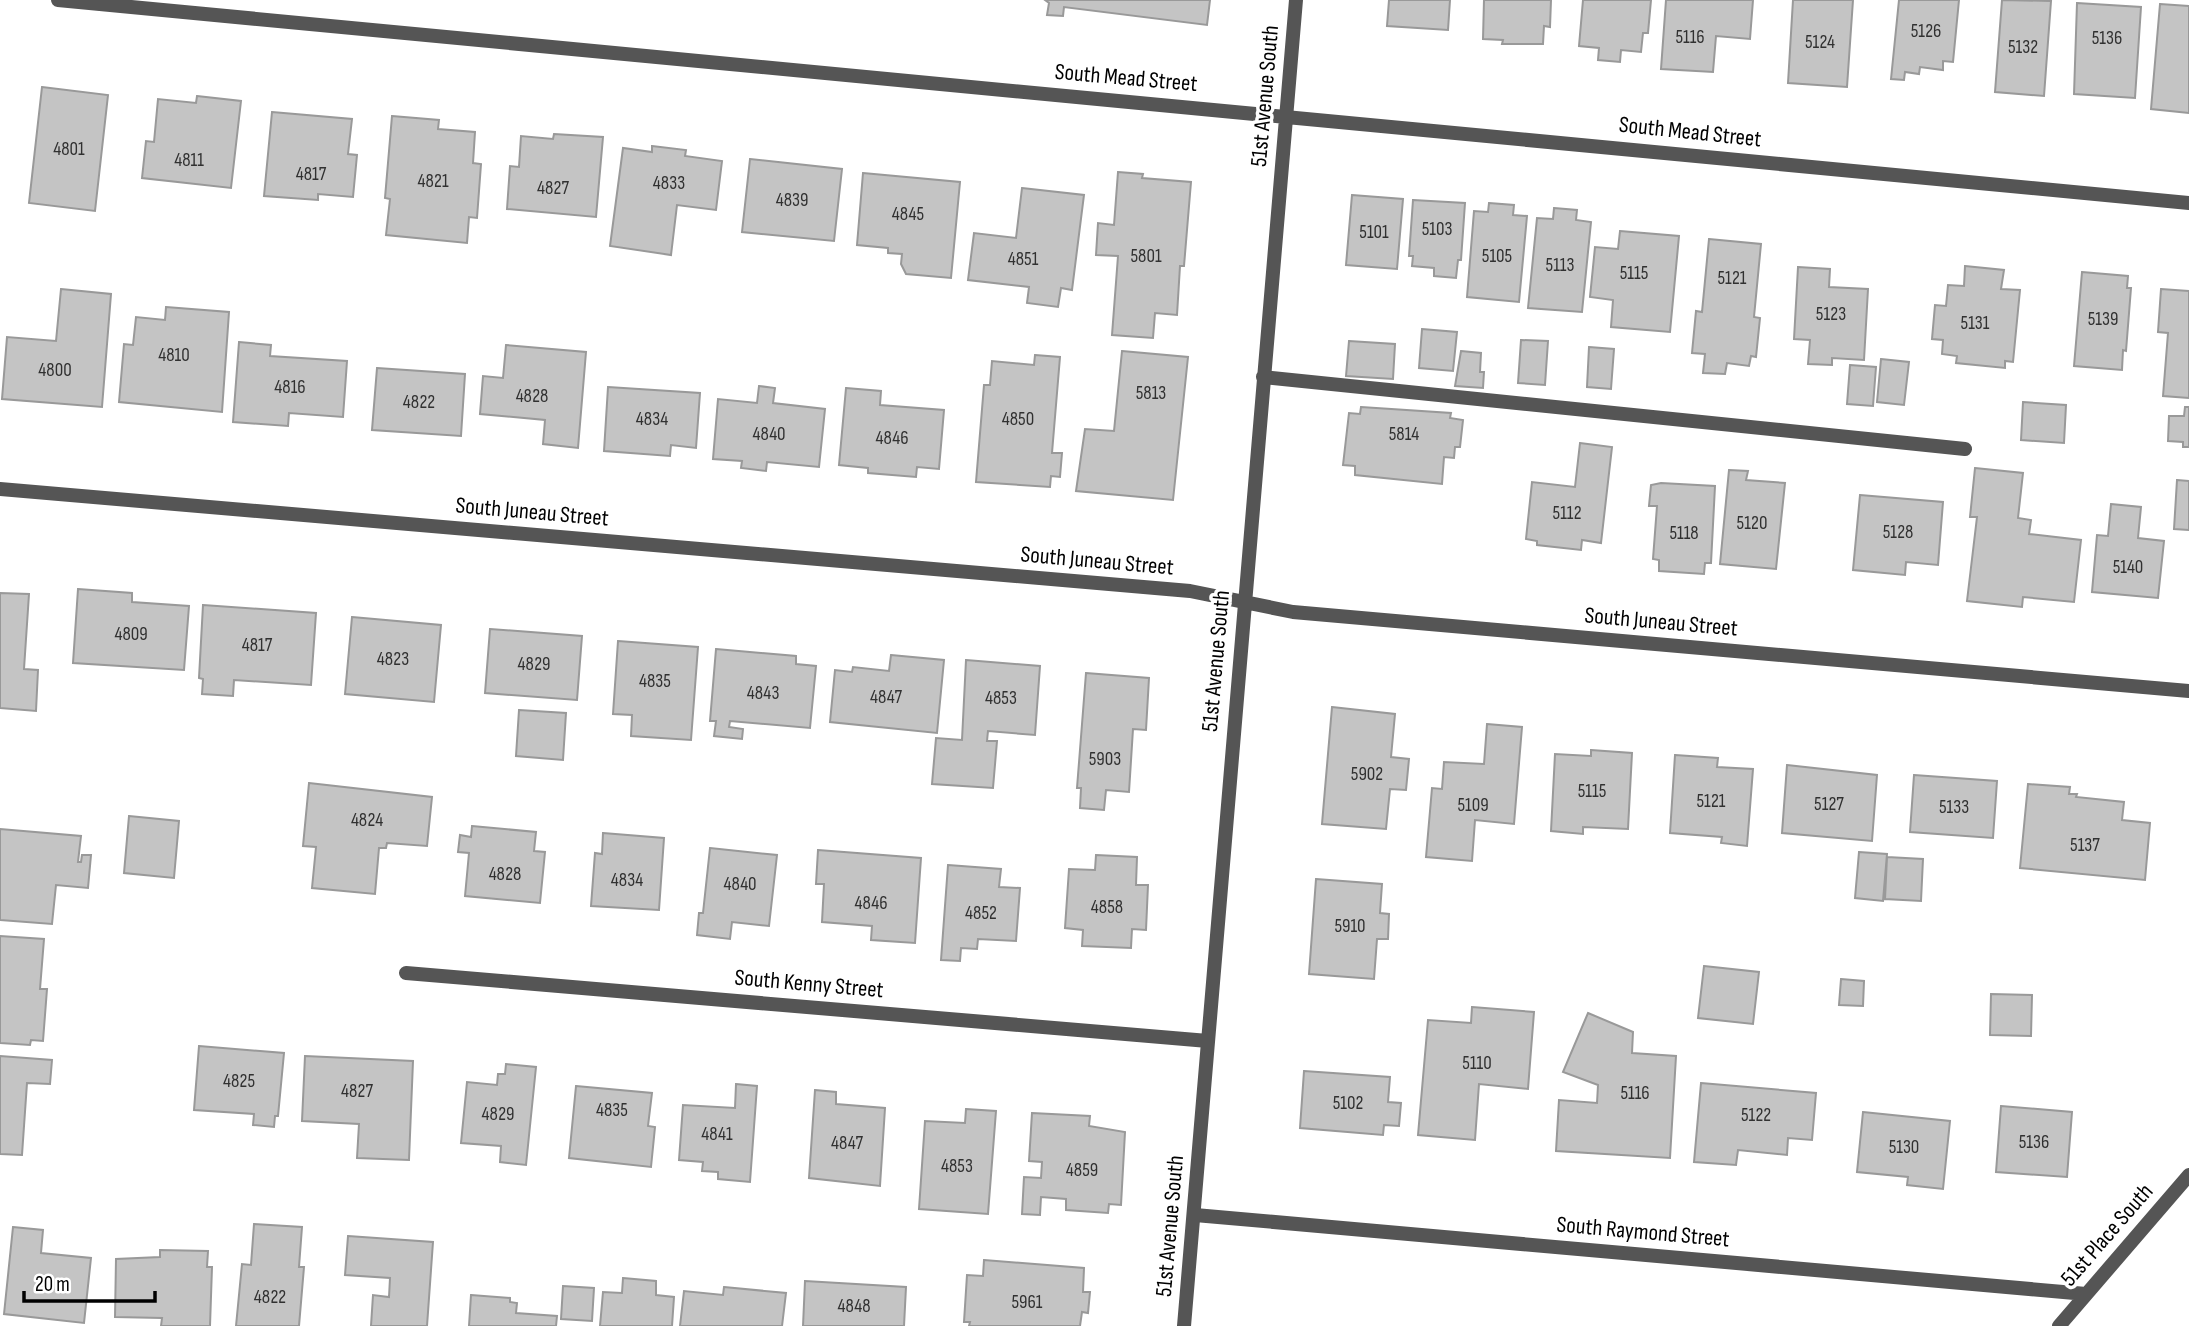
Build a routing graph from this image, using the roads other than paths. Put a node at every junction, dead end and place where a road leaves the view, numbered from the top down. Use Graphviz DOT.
graph roads {
  1 [pos="58,0"];
  2 [pos="1296,0"];
  3 [pos="1287,116"];
  4 [pos="2189,203"];
  5 [pos="1264,377"];
  6 [pos="1965,449"];
  7 [pos="0,489"];
  8 [pos="1244,602"];
  9 [pos="2189,691"];
  10 [pos="406,973"];
  11 [pos="1208,1041"];
  12 [pos="2189,1175"];
  13 [pos="1195,1215"];
  14 [pos="2086,1294"];
  15 [pos="1184,1326"];
  16 [pos="2059,1326"];
  1 -- 3 [label="street, South Mead Street"];
  2 -- 3 [label="street, 51st Avenue South"];
  3 -- 4 [label="street, South Mead Street"];
  3 -- 5 [label="street, 51st Avenue South"];
  5 -- 6 [label="street"];
  5 -- 8 [label="street, 51st Avenue South"];
  7 -- 8 [label="street, South Juneau Street"];
  8 -- 9 [label="street, South Juneau Street"];
  8 -- 11 [label="street, 51st Avenue South"];
  10 -- 11 [label="street, South Kenny Street"];
  11 -- 13 [label="street, 51st Avenue South"];
  12 -- 14 [label="street, 51st Place South"];
  13 -- 14 [label="street, South Raymond Street"];
  13 -- 15 [label="street, 51st Avenue South"];
  14 -- 16 [label="street, 51st Place South"];
}
